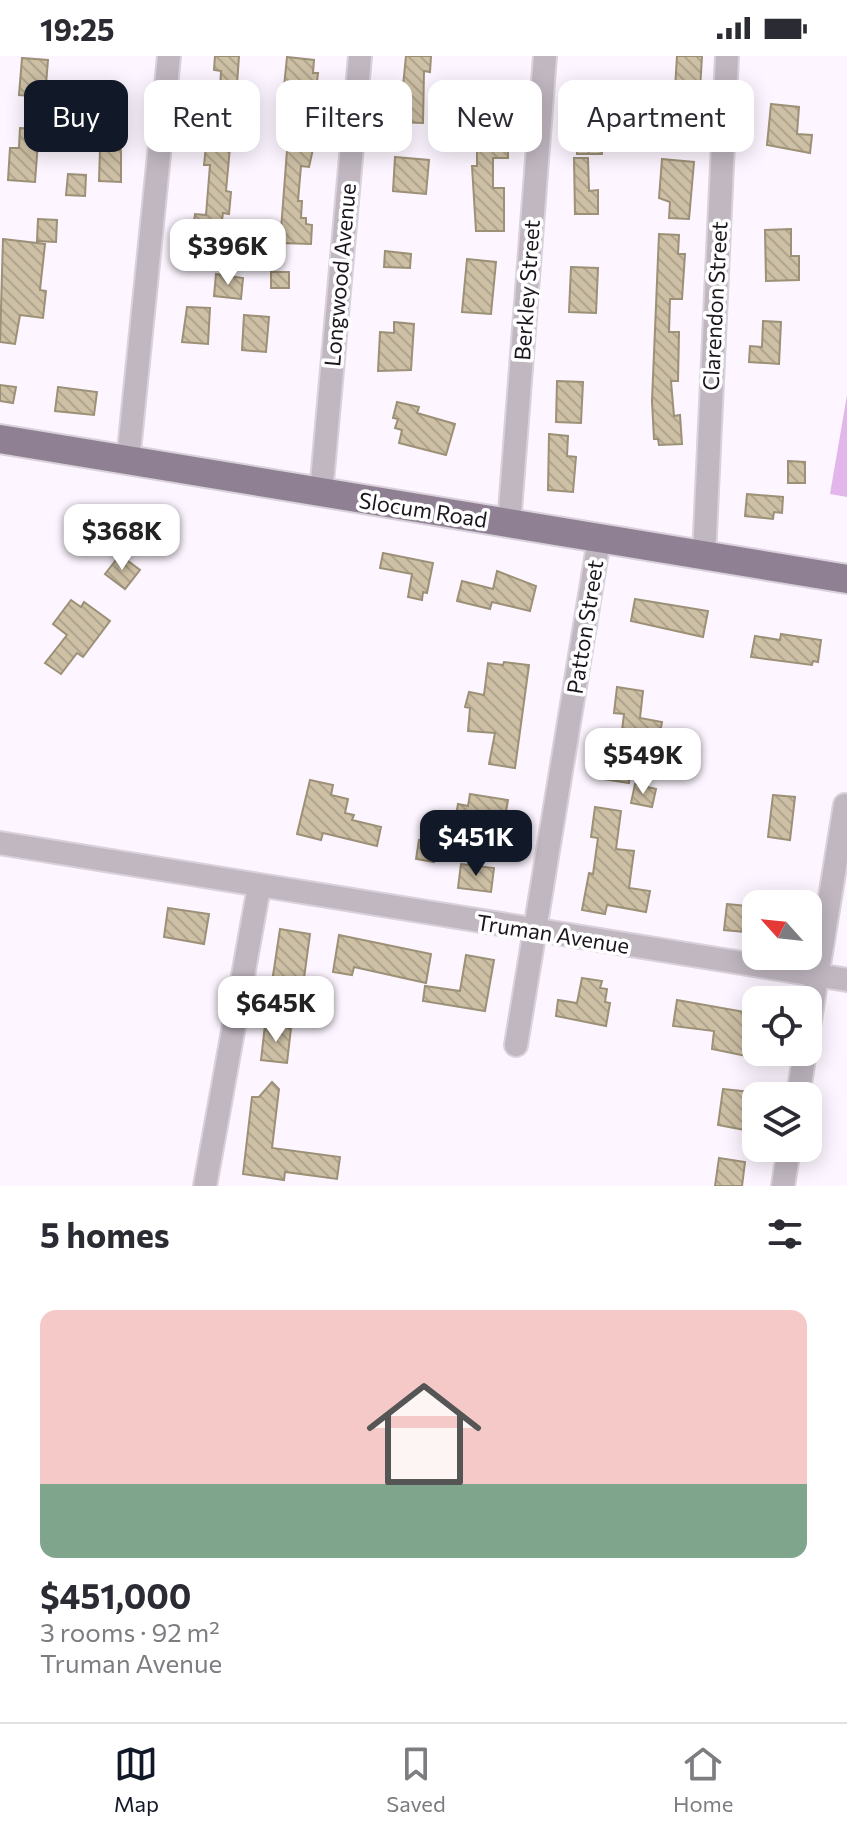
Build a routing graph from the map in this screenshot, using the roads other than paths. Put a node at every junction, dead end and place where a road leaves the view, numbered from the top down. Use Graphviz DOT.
graph roads {
  1 [pos="169,56"];
  2 [pos="360,56"];
  3 [pos="545,56"];
  4 [pos="727,56"];
  5 [pos="0,439"];
  6 [pos="128,461"];
  7 [pos="321,493"];
  8 [pos="509,524"];
  9 [pos="599,540"];
  10 [pos="704,556"];
  11 [pos="847,579"];
  12 [pos="845,805"];
  13 [pos="0,843"];
  14 [pos="259,887"];
  15 [pos="535,930"];
  16 [pos="817,975"];
  17 [pos="847,980"];
  18 [pos="815,986"];
  19 [pos="516,1045"];
  20 [pos="787,1162"];
  21 [pos="205,1186"];
  22 [pos="783,1186"];
  1 -- 6 [label="street"];
  2 -- 7 [label="street, Longwood Avenue"];
  3 -- 8 [label="street, Berkley Street"];
  4 -- 10 [label="street, Clarendon Street"];
  5 -- 6 [label="main road, Slocum Road"];
  6 -- 7 [label="main road, Slocum Road"];
  7 -- 8 [label="main road, Slocum Road"];
  8 -- 9 [label="main road, Slocum Road"];
  9 -- 10 [label="main road, Slocum Road"];
  9 -- 15 [label="street, Patton Street"];
  10 -- 11 [label="main road, Slocum Road"];
  12 -- 16 [label="street"];
  13 -- 14 [label="street, Truman Avenue"];
  14 -- 15 [label="street, Truman Avenue"];
  14 -- 21 [label="street"];
  15 -- 16 [label="street, Truman Avenue"];
  15 -- 19 [label="street, Patton Street"];
  16 -- 17 [label="street, Truman Avenue"];
  16 -- 18 [label="street"];
  20 -- 22 [label="street"];
}
